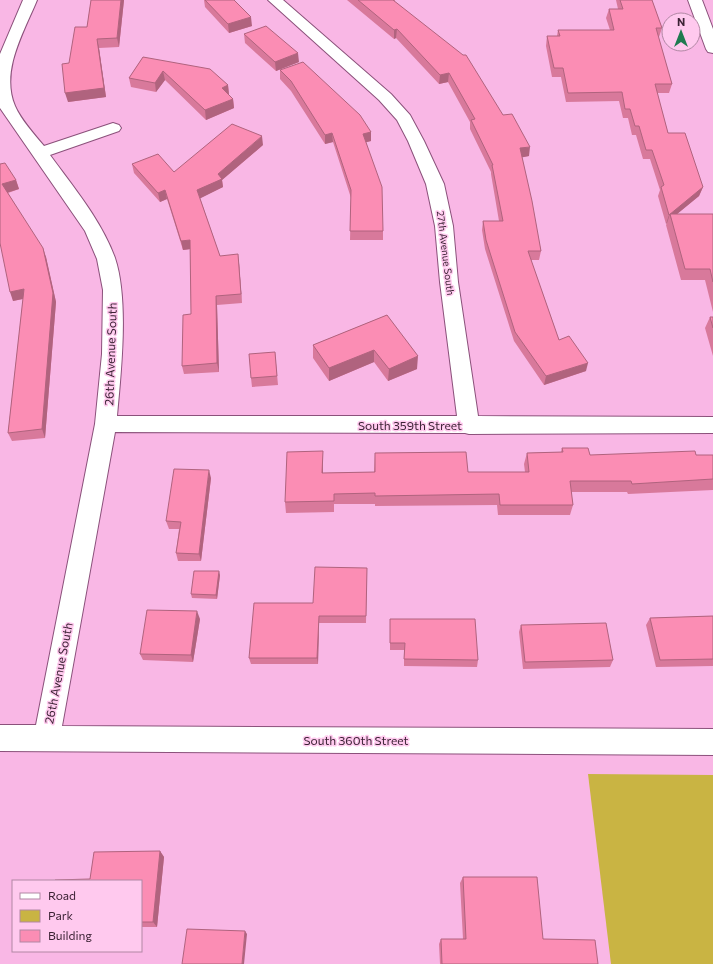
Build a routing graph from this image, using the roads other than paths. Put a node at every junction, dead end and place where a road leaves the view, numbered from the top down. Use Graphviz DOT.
graph roads {
  1 [pos="30,0"];
  2 [pos="276,0"];
  3 [pos="695,0"];
  4 [pos="713,49"];
  5 [pos="113,128"];
  6 [pos="40,153"];
  7 [pos="106,424"];
  8 [pos="713,425"];
  9 [pos="469,426"];
  10 [pos="0,738"];
  11 [pos="46,739"];
  12 [pos="713,742"];
  1 -- 6 [label="street, 26th Avenue South"];
  2 -- 9 [label="street, 27th Avenue South"];
  3 -- 4 [label="street"];
  5 -- 6 [label="street"];
  6 -- 7 [label="street, 26th Avenue South"];
  7 -- 9 [label="street, South 359th Street"];
  7 -- 11 [label="street, 26th Avenue South"];
  8 -- 9 [label="street, South 359th Street"];
  10 -- 11 [label="street, South 360th Street"];
  11 -- 12 [label="street, South 360th Street"];
}
